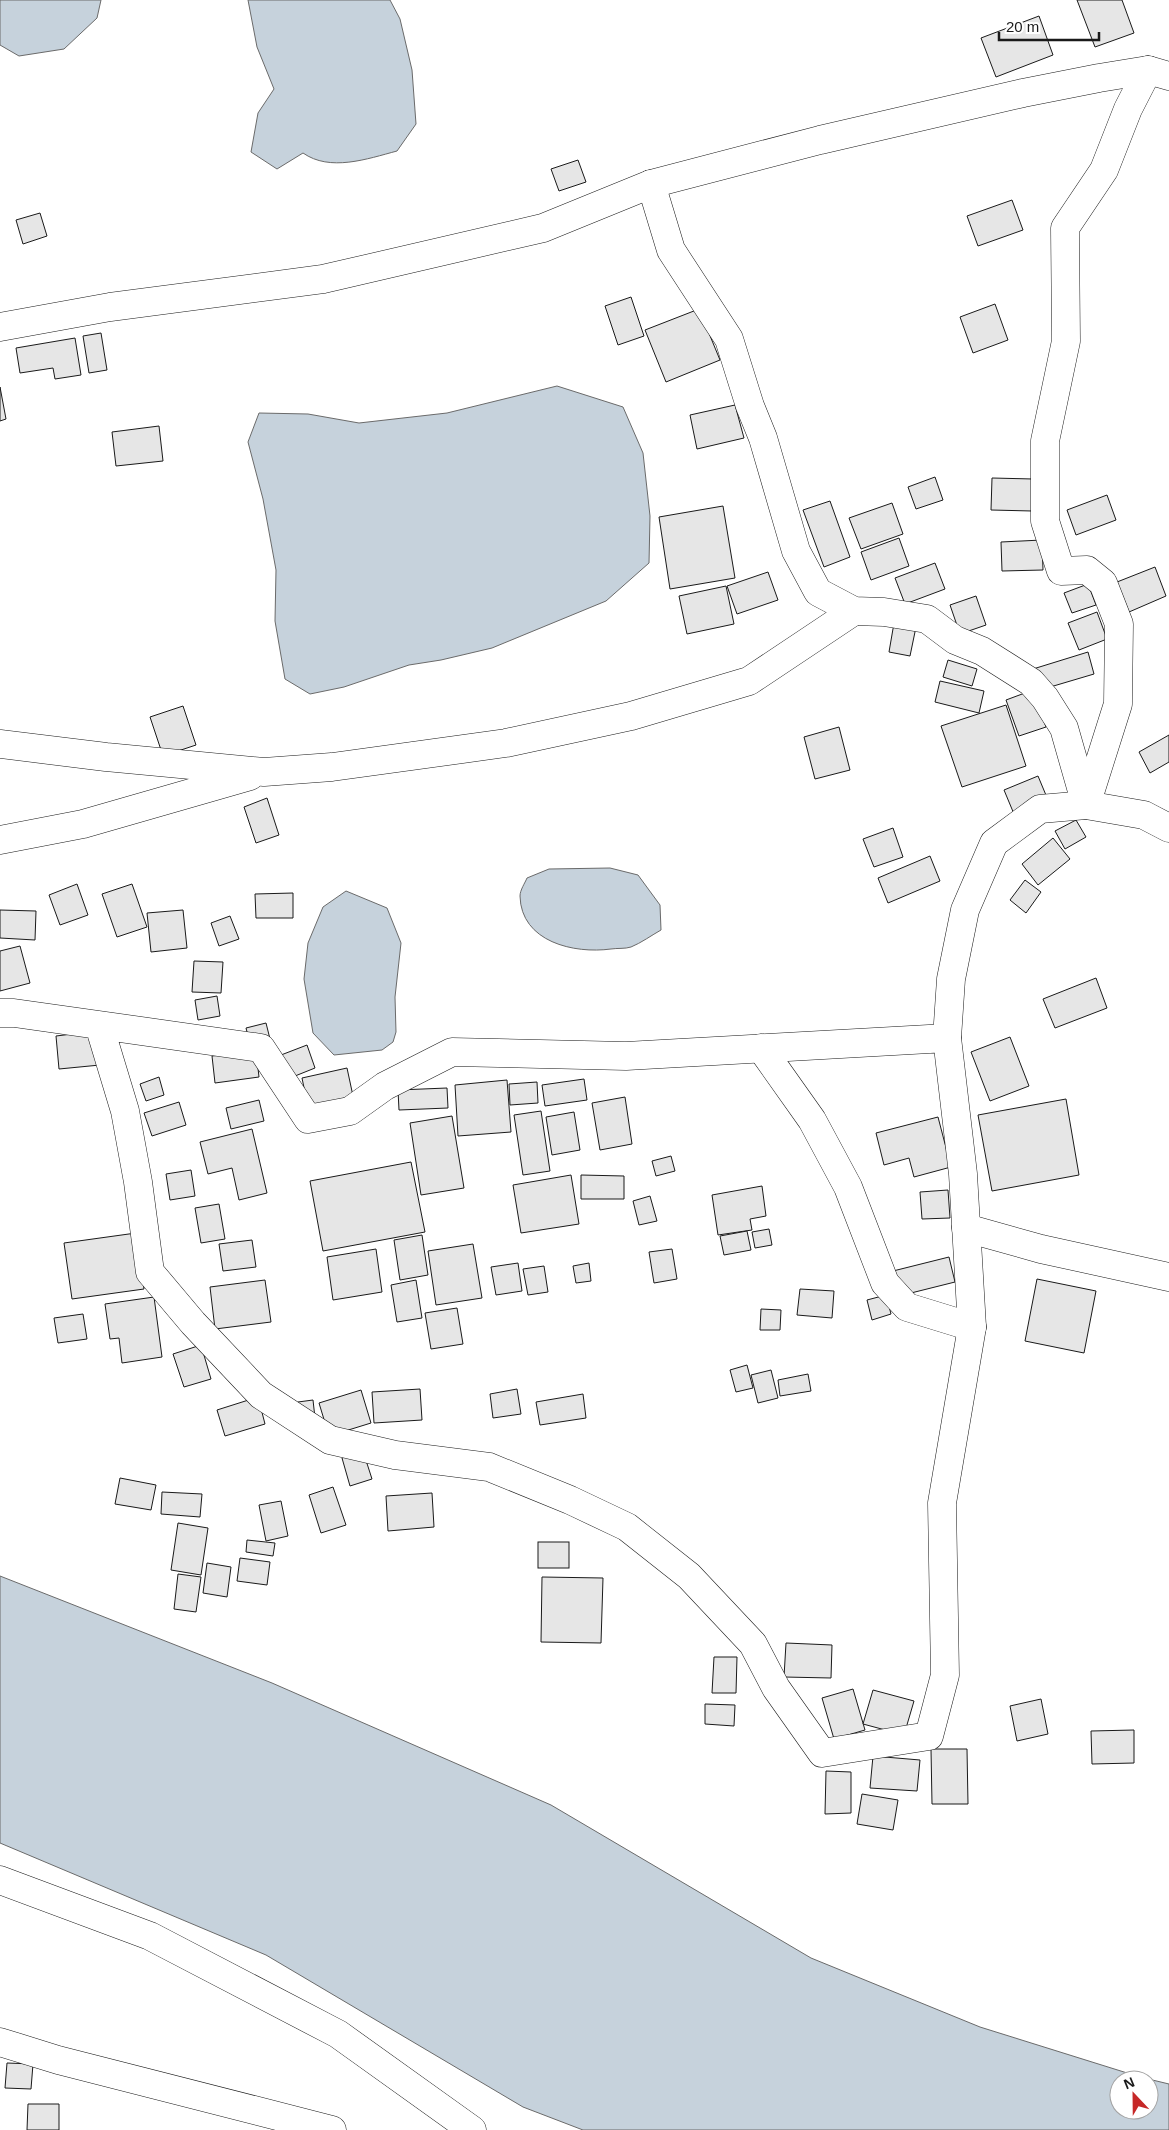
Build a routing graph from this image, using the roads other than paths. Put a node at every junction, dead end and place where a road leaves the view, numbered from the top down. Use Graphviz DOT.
graph roads {
  1 [pos="1159,73"];
  2 [pos="651,184"];
  3 [pos="0,327"];
  4 [pos="854,610"];
  5 [pos="0,744"];
  6 [pos="264,772"];
  7 [pos="1086,805"];
  8 [pos="1169,828"];
  9 [pos="0,840"];
  10 [pos="0,1013"];
  11 [pos="99,1025"];
  12 [pos="947,1038"];
  13 [pos="761,1048"];
  14 [pos="966,1228"];
  15 [pos="1169,1277"];
  16 [pos="972,1327"];
  17 [pos="0,1880"];
  18 [pos="0,2042"];
  19 [pos="332,2130"];
  20 [pos="472,2130"];
  1 -- 2 [label="street"];
  1 -- 7 [label="street"];
  2 -- 3 [label="street"];
  2 -- 4 [label="street"];
  4 -- 6 [label="street"];
  4 -- 7 [label="street"];
  5 -- 6 [label="street"];
  6 -- 9 [label="street"];
  7 -- 8 [label="street"];
  7 -- 12 [label="street"];
  10 -- 11 [label="street"];
  11 -- 13 [label="street"];
  11 -- 16 [label="street"];
  12 -- 13 [label="street"];
  12 -- 14 [label="street"];
  13 -- 16 [label="street"];
  14 -- 15 [label="street"];
  14 -- 16 [label="street"];
  17 -- 20 [label="street"];
  18 -- 19 [label="street"];
}
